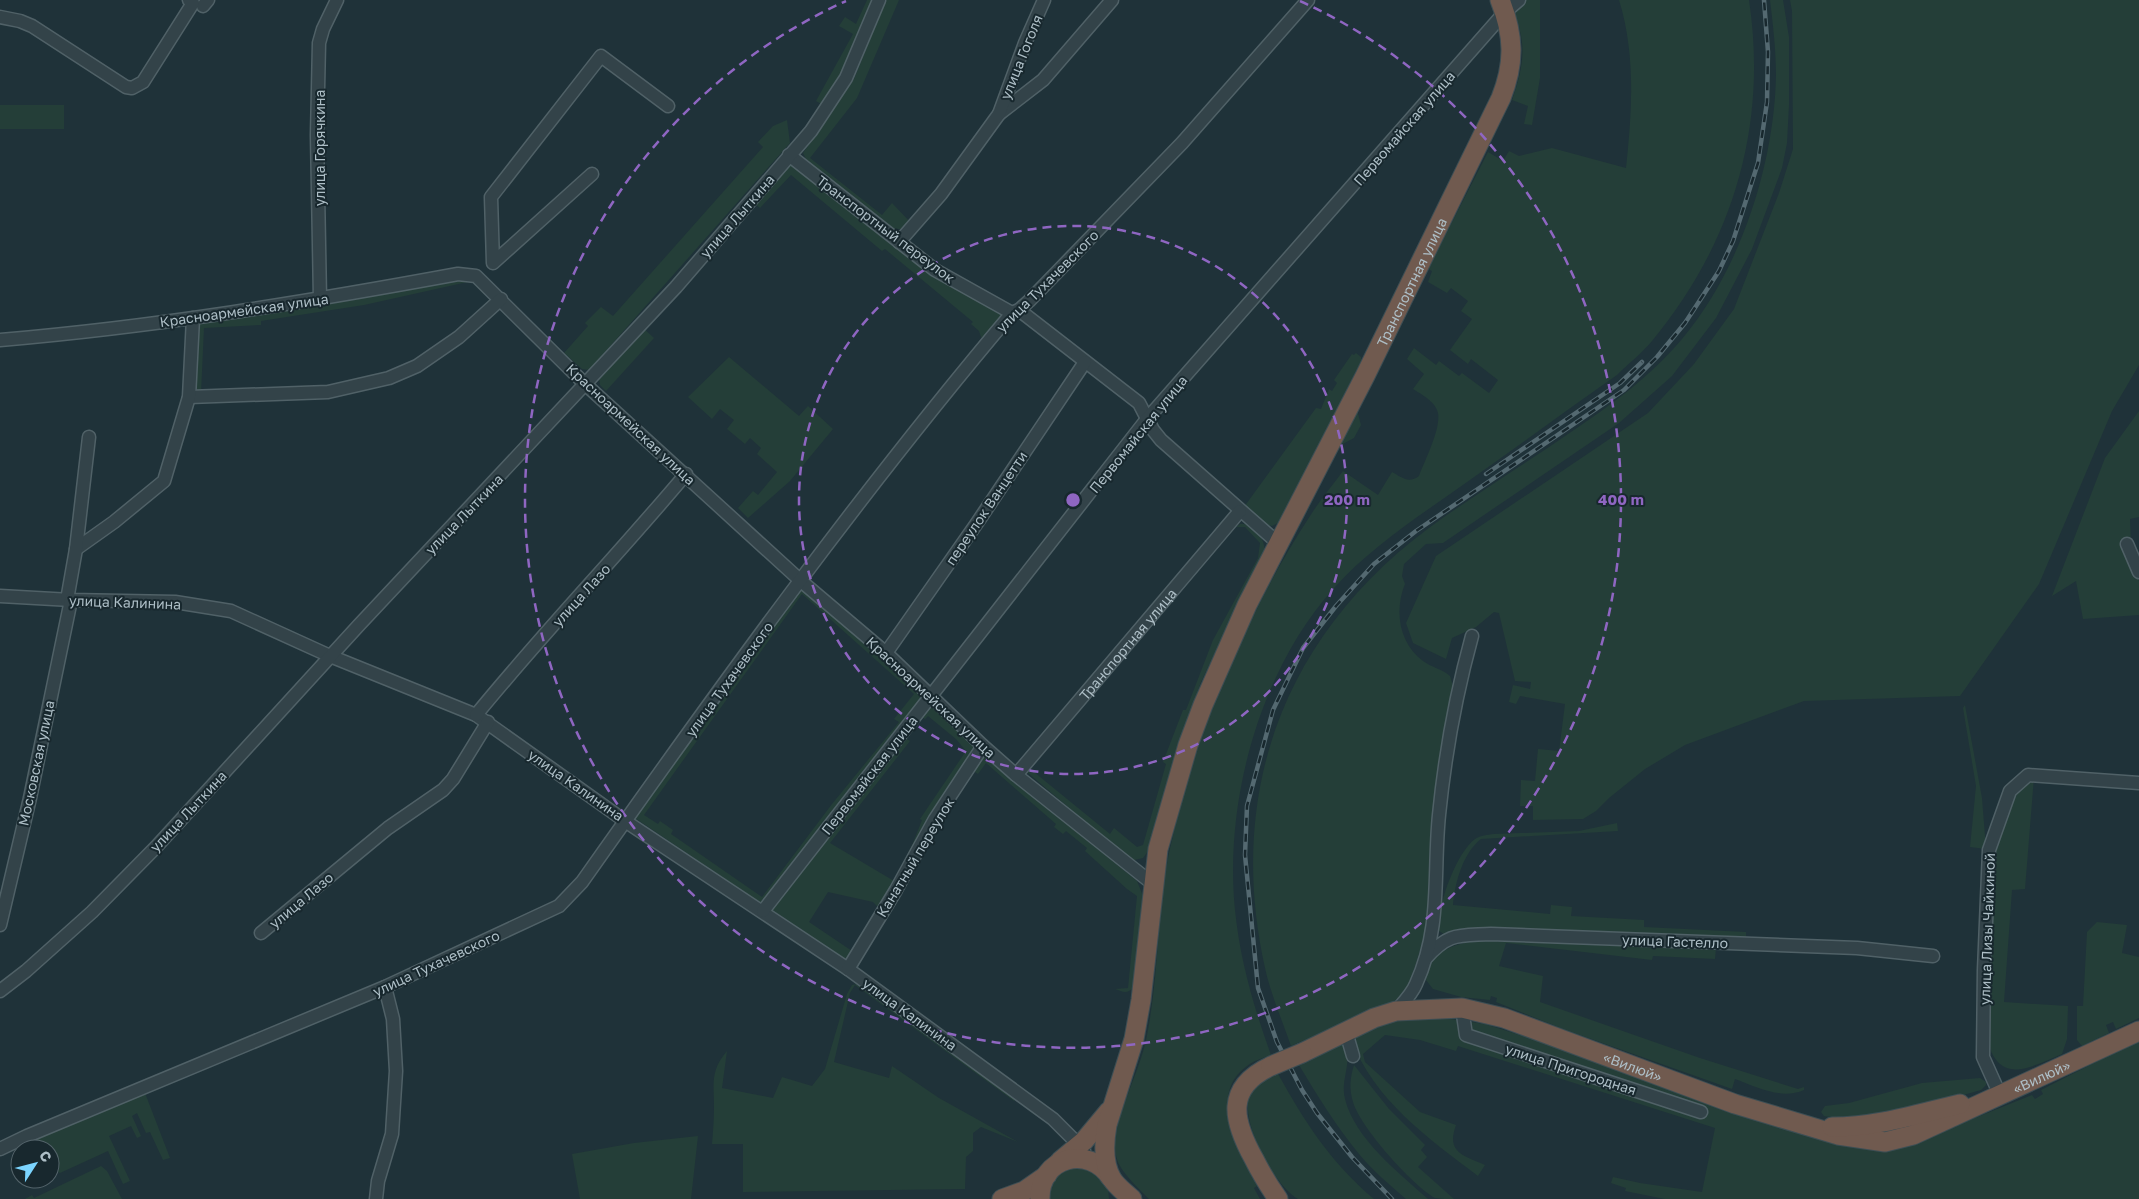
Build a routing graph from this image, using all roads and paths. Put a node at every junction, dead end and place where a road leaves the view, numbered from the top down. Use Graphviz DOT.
graph roads {
  1 [pos="188,0"];
  2 [pos="337,0"];
  3 [pos="879,0"];
  4 [pos="1044,0"];
  5 [pos="1112,0"];
  6 [pos="1308,0"];
  7 [pos="1519,0"];
  8 [pos="1503,6"];
  9 [pos="0,17"];
  10 [pos="668,106"];
  11 [pos="999,114"];
  12 [pos="789,154"];
  13 [pos="592,174"];
  14 [pos="899,242"];
  15 [pos="493,263"];
  16 [pos="481,280"];
  17 [pos="320,299"];
  18 [pos="501,299"];
  19 [pos="1016,311"];
  20 [pos="193,318"];
  21 [pos="0,340"];
  22 [pos="1084,362"];
  23 [pos="585,384"];
  24 [pos="189,397"];
  25 [pos="1147,419"];
  26 [pos="89,437"];
  27 [pos="686,474"];
  28 [pos="1240,511"];
  29 [pos="1279,544"];
  30 [pos="2128,544"];
  31 [pos="76,549"];
  32 [pos="2139,572"];
  33 [pos="801,581"];
  34 [pos="0,596"];
  35 [pos="69,600"];
  36 [pos="1472,636"];
  37 [pos="886,653"];
  38 [pos="330,656"];
  39 [pos="931,696"];
  40 [pos="476,716"];
  41 [pos="488,722"];
  42 [pos="983,746"];
  43 [pos="1016,775"];
  44 [pos="2139,783"];
  45 [pos="625,821"];
  46 [pos="1154,884"];
  47 [pos="762,911"];
  48 [pos="0,926"];
  49 [pos="261,933"];
  50 [pos="1933,956"];
  51 [pos="1426,958"];
  52 [pos="848,968"];
  53 [pos="385,987"];
  54 [pos="0,992"];
  55 [pos="1462,1008"];
  56 [pos="1396,1011"];
  57 [pos="2139,1031"];
  58 [pos="1346,1032"];
  59 [pos="1353,1056"];
  60 [pos="2000,1095"];
  61 [pos="1113,1107"];
  62 [pos="1701,1112"];
  63 [pos="1080,1146"];
  64 [pos="0,1149"];
  65 [pos="1098,1164"];
  66 [pos="1051,1170"];
  67 [pos="1112,1179"];
  68 [pos="376,1199"];
  69 [pos="1002,1199"];
  70 [pos="1034,1199"];
  71 [pos="1040,1199"];
  72 [pos="1116,1199"];
  73 [pos="1132,1199"];
  74 [pos="1278,1199"];
  1 -- 9 [label="street"];
  2 -- 17 [label="street, улица Горячкина"];
  3 -- 12 [label="street, улица Лыткина"];
  4 -- 11 [label="street, улица Гоголя"];
  5 -- 11 [label="street"];
  6 -- 19 [label="street, улица Тухачевского"];
  7 -- 8 [label="street, Первомайская улица"];
  8 -- 25 [label="street, Первомайская улица"];
  8 -- 29 [label="highway, Транспортная улица"];
  10 -- 15 [label="street"];
  11 -- 14 [label="street"];
  12 -- 14 [label="street, Транспортный переулок"];
  12 -- 23 [label="street, улица Лыткина"];
  13 -- 15 [label="street"];
  14 -- 19 [label="street, Транспортный переулок"];
  15 -- 16 [label="street"];
  16 -- 17 [label="street, Красноармейская улица"];
  16 -- 18 [label="street, Красноармейская улица"];
  17 -- 20 [label="street, Красноармейская улица"];
  18 -- 23 [label="street, Красноармейская улица"];
  18 -- 24 [label="street"];
  19 -- 22 [label="street, Транспортный переулок"];
  19 -- 33 [label="street, улица Тухачевского"];
  20 -- 21 [label="street, Красноармейская улица"];
  20 -- 24 [label="street"];
  22 -- 25 [label="street, Транспортный переулок"];
  22 -- 37 [label="street, переулок Ванцетти"];
  23 -- 27 [label="street, Красноармейская улица"];
  23 -- 38 [label="street, улица Лыткина"];
  24 -- 31 [label="street"];
  25 -- 28 [label="street, Транспортный переулок"];
  25 -- 39 [label="street, Первомайская улица"];
  26 -- 31 [label="street, Московская улица"];
  27 -- 33 [label="street, Красноармейская улица"];
  27 -- 40 [label="street, улица Лазо"];
  28 -- 29 [label="street, Транспортный переулок"];
  28 -- 43 [label="street, Транспортная улица"];
  29 -- 46 [label="highway, Транспортная улица"];
  30 -- 32 [label="street"];
  31 -- 35 [label="street, Московская улица"];
  33 -- 37 [label="street, Красноармейская улица"];
  33 -- 45 [label="street, улица Тухачевского"];
  34 -- 35 [label="street, улица Калинина"];
  35 -- 38 [label="street, улица Калинина"];
  35 -- 48 [label="street, Московская улица"];
  36 -- 51 [label="street"];
  37 -- 39 [label="street, Красноармейская улица"];
  38 -- 40 [label="street, улица Калинина"];
  38 -- 54 [label="street, улица Лыткина"];
  39 -- 42 [label="street, Красноармейская улица"];
  39 -- 47 [label="street, Первомайская улица"];
  40 -- 41 [label="street, улица Калинина"];
  41 -- 45 [label="street, улица Калинина"];
  41 -- 49 [label="street, улица Лазо"];
  42 -- 43 [label="street, Красноармейская улица"];
  42 -- 52 [label="street, Канатный переулок"];
  43 -- 46 [label="street, Красноармейская улица"];
  44 -- 60 [label="street, улица Лизы Чайкиной"];
  45 -- 47 [label="street, улица Калинина"];
  45 -- 53 [label="street, улица Тухачевского"];
  46 -- 61 [label="highway, Транспортная улица"];
  47 -- 52 [label="street, улица Калинина"];
  50 -- 51 [label="street, улица Гастелло"];
  51 -- 56 [label="street"];
  52 -- 63 [label="street, улица Калинина"];
  53 -- 64 [label="street, улица Тухачевского"];
  53 -- 68 [label="street"];
  55 -- 56 [label="highway, «Вилюй»"];
  55 -- 60 [label="highway, «Вилюй»"];
  55 -- 62 [label="street, улица Пригородная"];
  56 -- 58 [label="highway, «Вилюй»"];
  57 -- 60 [label="highway, «Вилюй»"];
  58 -- 59 [label="street"];
  58 -- 74 [label="highway, «Вилюй», bridge"];
  61 -- 63 [label="highway"];
  61 -- 67 [label="highway, Транспортная улица"];
  63 -- 65 [label="street, улица Калинина"];
  63 -- 66 [label="highway"];
  65 -- 66 [label="highway"];
  65 -- 67 [label="highway"];
  66 -- 69 [label="highway"];
  66 -- 70 [label="highway"];
  66 -- 71 [label="highway"];
  67 -- 72 [label="highway, Транспортная улица"];
  67 -- 73 [label="highway"];
}
